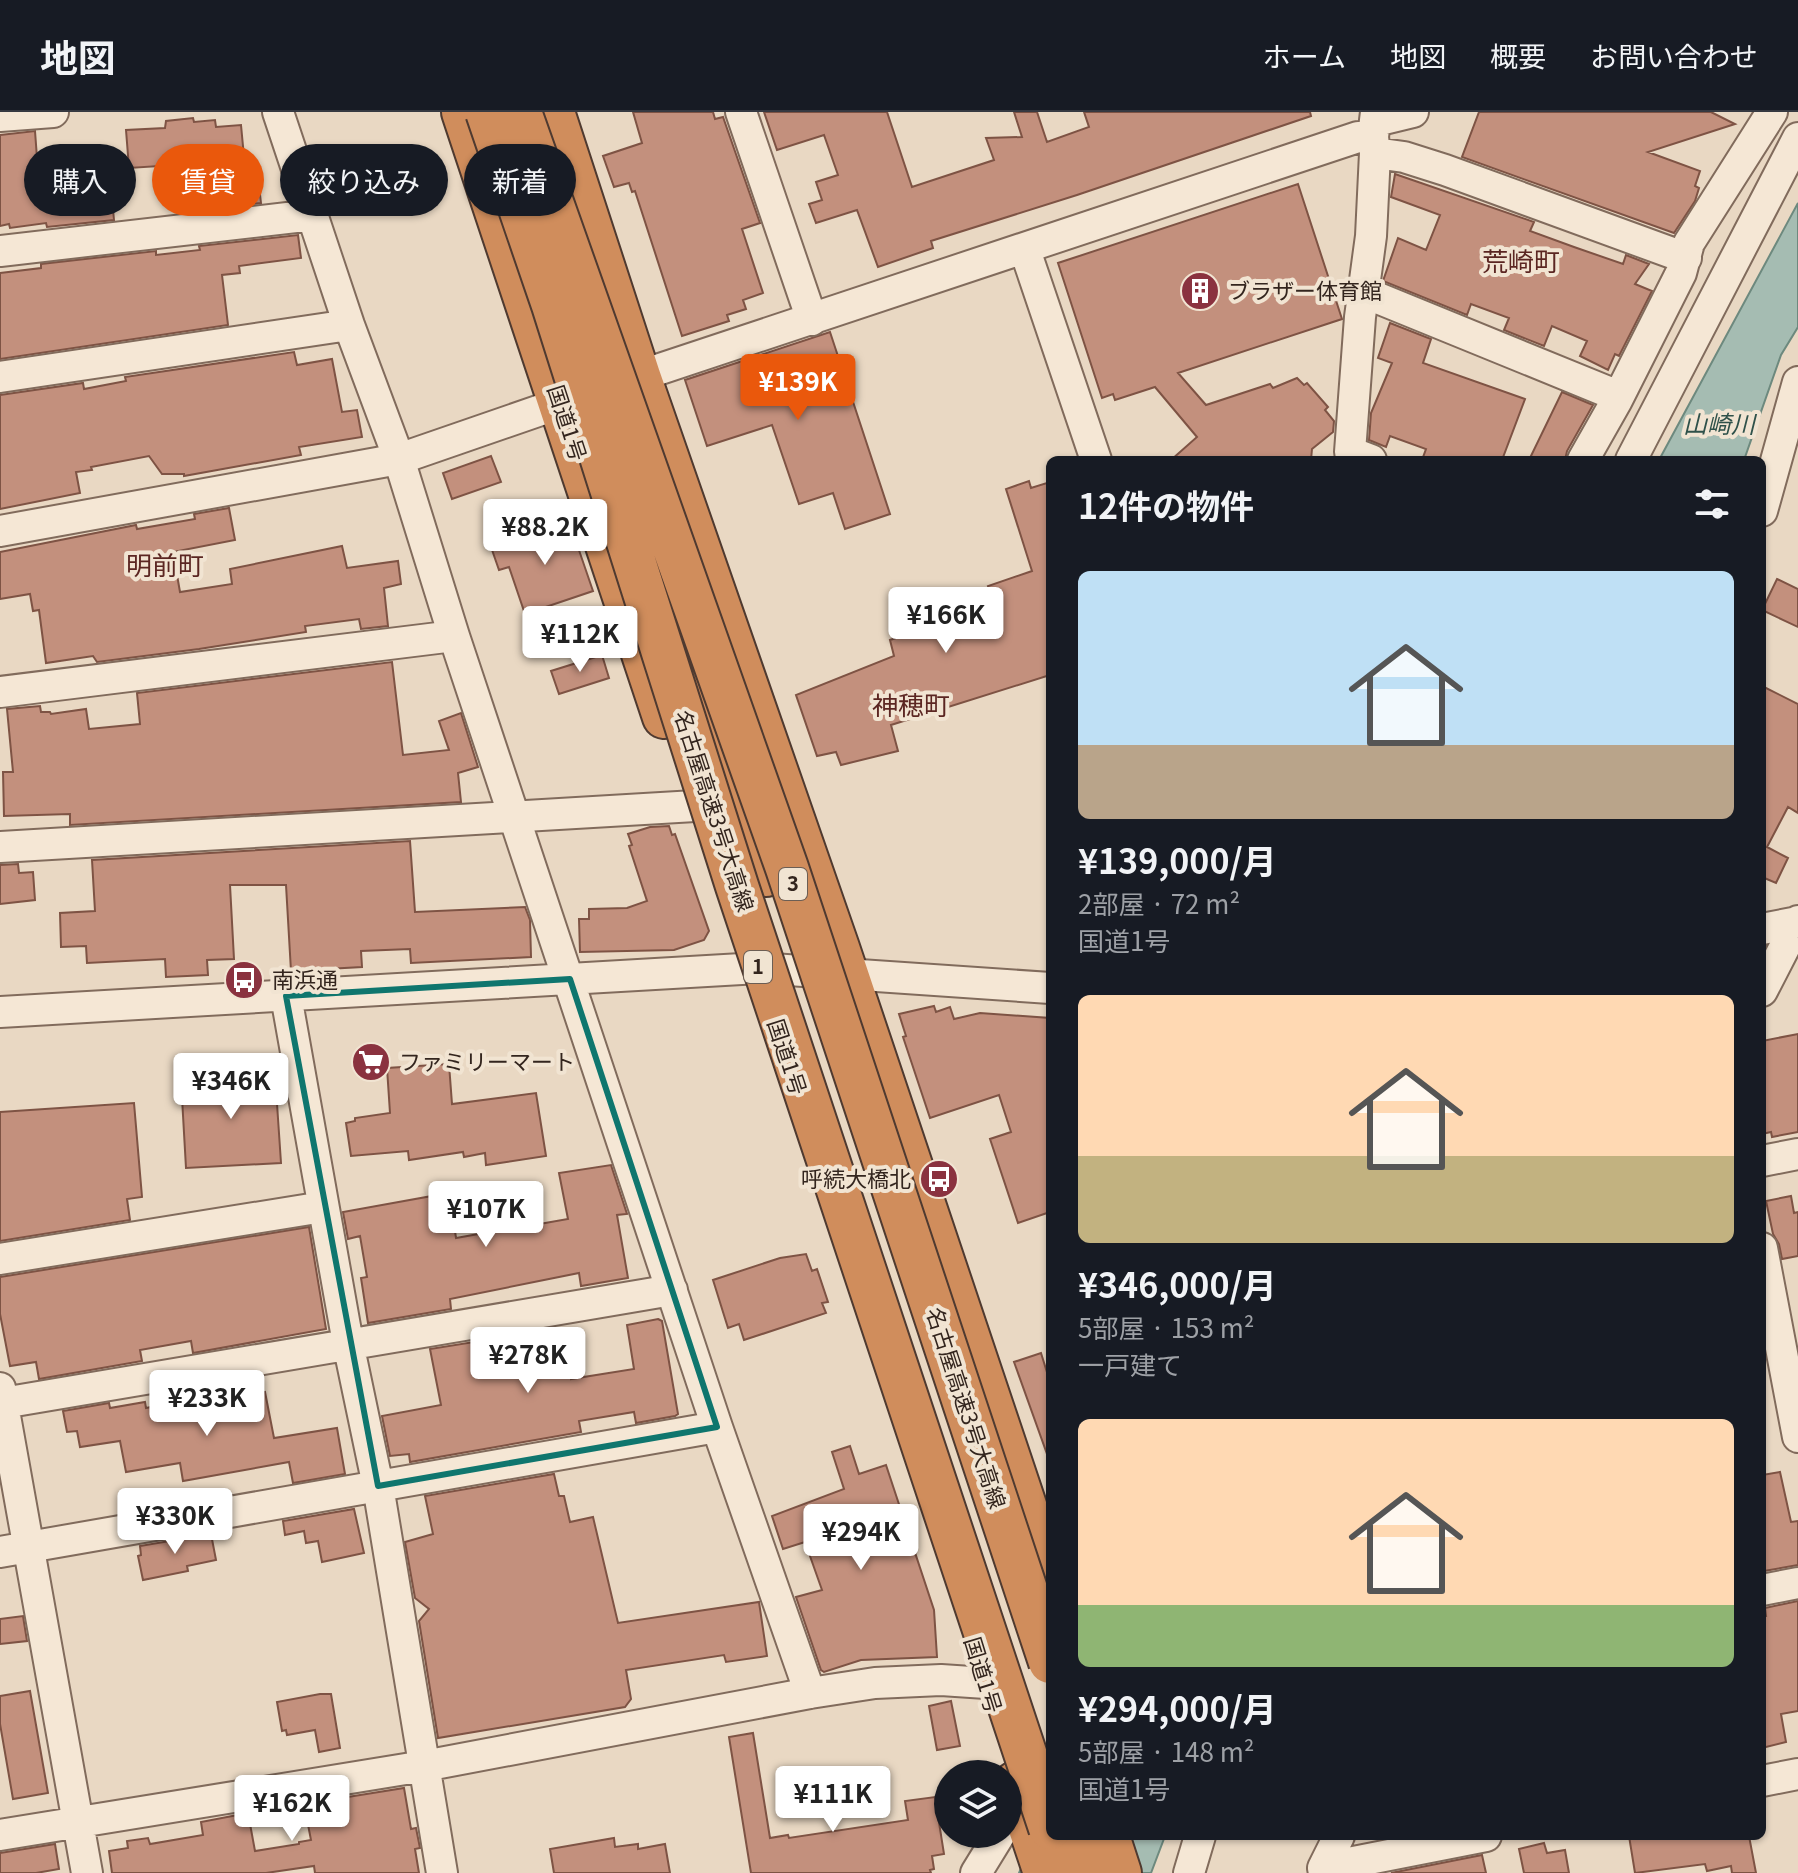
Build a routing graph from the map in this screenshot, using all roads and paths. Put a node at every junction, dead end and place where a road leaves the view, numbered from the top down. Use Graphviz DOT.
graph roads {
  1 [pos="53,112"];
  2 [pos="278,112"];
  3 [pos="463,112"];
  4 [pos="487,112"];
  5 [pos="520,112"];
  6 [pos="553,112"];
  7 [pos="741,112"];
  8 [pos="1413,112"];
  9 [pos="0,116"];
  10 [pos="1756,118"];
  11 [pos="1375,131"];
  12 [pos="1798,138"];
  13 [pos="289,144"];
  14 [pos="304,216"];
  15 [pos="313,216"];
  16 [pos="1025,250"];
  17 [pos="0,251"];
  18 [pos="1686,258"];
  19 [pos="1363,292"];
  20 [pos="812,320"];
  21 [pos="349,325"];
  22 [pos="639,376"];
  23 [pos="0,377"];
  24 [pos="1798,384"];
  25 [pos="1618,396"];
  26 [pos="561,403"];
  27 [pos="1095,456"];
  28 [pos="1353,456"];
  29 [pos="1585,456"];
  30 [pos="1633,456"];
  31 [pos="399,459"];
  32 [pos="1766,497"];
  33 [pos="0,531"];
  34 [pos="454,636"];
  35 [pos="635,637"];
  36 [pos="0,692"];
  37 [pos="695,806"];
  38 [pos="516,817"];
  39 [pos="0,847"];
  40 [pos="1798,921"];
  41 [pos="1766,928"];
  42 [pos="759,968"];
  43 [pos="846,973"];
  44 [pos="570,979"];
  45 [pos="1766,983"];
  46 [pos="1046,988"];
  47 [pos="286,996"];
  48 [pos="0,1012"];
  49 [pos="1798,1154"];
  50 [pos="1766,1160"];
  51 [pos="323,1207"];
  52 [pos="0,1259"];
  53 [pos="1766,1274"];
  54 [pos="672,1290"];
  55 [pos="348,1343"];
  56 [pos="1783,1383"];
  57 [pos="2,1395"];
  58 [pos="717,1427"];
  59 [pos="1798,1437"];
  60 [pos="378,1486"];
  61 [pos="14,1550"];
  62 [pos="1046,1568"];
  63 [pos="1798,1583"];
  64 [pos="1766,1589"];
  65 [pos="1046,1650"];
  66 [pos="986,1683"];
  67 [pos="810,1693"];
  68 [pos="1046,1737"];
  69 [pos="424,1766"];
  70 [pos="1798,1774"];
  71 [pos="1766,1780"];
  72 [pos="76,1822"];
  73 [pos="1027,1827"];
  74 [pos="0,1835"];
  75 [pos="1076,1840"];
  76 [pos="1109,1840"];
  77 [pos="1138,1840"];
  78 [pos="1199,1840"];
  79 [pos="1337,1840"];
  80 [pos="1467,1840"];
  81 [pos="1324,1871"];
  82 [pos="87,1873"];
  83 [pos="442,1873"];
  84 [pos="976,1873"];
  85 [pos="1045,1873"];
  86 [pos="1065,1873"];
  87 [pos="1080,1873"];
  88 [pos="1120,1873"];
  89 [pos="1149,1873"];
  90 [pos="1189,1873"];
  1 -- 9 [label="street"];
  2 -- 13 [label="street"];
  3 -- 26 [label="highway, 国道1号 / 1"];
  4 -- 73 [label="highway, 名古屋高速3号大高線, bridge"];
  5 -- 65 [label="highway, 名古屋高速3号大高線 / 3, bridge"];
  6 -- 22 [label="highway"];
  7 -- 20 [label="street"];
  8 -- 11 [label="street"];
  10 -- 18 [label="street"];
  11 -- 16 [label="street"];
  11 -- 18 [label="street"];
  11 -- 19 [label="street"];
  12 -- 30 [label="street"];
  14 -- 17 [label="street"];
  15 -- 21 [label="street"];
  16 -- 20 [label="street"];
  16 -- 27 [label="street"];
  18 -- 25 [label="street"];
  19 -- 25 [label="street"];
  19 -- 28 [label="street"];
  20 -- 22 [label="street"];
  21 -- 23 [label="street"];
  21 -- 31 [label="street"];
  22 -- 43 [label="highway"];
  24 -- 32 [label="street"];
  25 -- 29 [label="street"];
  26 -- 31 [label="street"];
  26 -- 35 [label="highway, 国道1号 / 1"];
  31 -- 33 [label="street"];
  31 -- 34 [label="street"];
  34 -- 36 [label="street"];
  34 -- 38 [label="street"];
  35 -- 37 [label="highway, 国道1号 / 1"];
  35 -- 68 [label="highway"];
  37 -- 38 [label="street"];
  37 -- 42 [label="highway, 国道1号 / 1"];
  38 -- 39 [label="street"];
  38 -- 44 [label="street"];
  40 -- 41 [label="street"];
  40 -- 45 [label="street"];
  42 -- 43 [label="street"];
  42 -- 44 [label="street"];
  42 -- 66 [label="highway, 国道1号 / 1"];
  43 -- 46 [label="street"];
  43 -- 62 [label="highway"];
  44 -- 47 [label="street"];
  44 -- 54 [label="street"];
  47 -- 48 [label="street"];
  47 -- 51 [label="street"];
  49 -- 50 [label="street"];
  51 -- 52 [label="street"];
  51 -- 55 [label="street"];
  53 -- 56 [label="street"];
  54 -- 55 [label="street"];
  54 -- 58 [label="street"];
  55 -- 57 [label="street"];
  55 -- 60 [label="street"];
  56 -- 59 [label="street"];
  57 -- 61 [label="street"];
  58 -- 60 [label="street"];
  58 -- 67 [label="street"];
  60 -- 61 [label="street"];
  60 -- 69 [label="street"];
  61 -- 72 [label="street"];
  63 -- 64 [label="street"];
  66 -- 67 [label="street"];
  66 -- 73 [label="highway, 国道1号 / 1"];
  67 -- 69 [label="street"];
  69 -- 72 [label="street"];
  69 -- 83 [label="street"];
  70 -- 71 [label="street"];
  72 -- 74 [label="street"];
  72 -- 82 [label="street"];
  73 -- 84 [label="street"];
  73 -- 85 [label="highway, 国道1号 / 1"];
  73 -- 86 [label="highway, 名古屋高速3号大高線"];
  75 -- 87 [label="highway"];
  76 -- 88 [label="highway"];
  77 -- 89 [label="highway"];
  78 -- 90 [label="street"];
  79 -- 81 [label="street"];
  80 -- 81 [label="street"];
}
